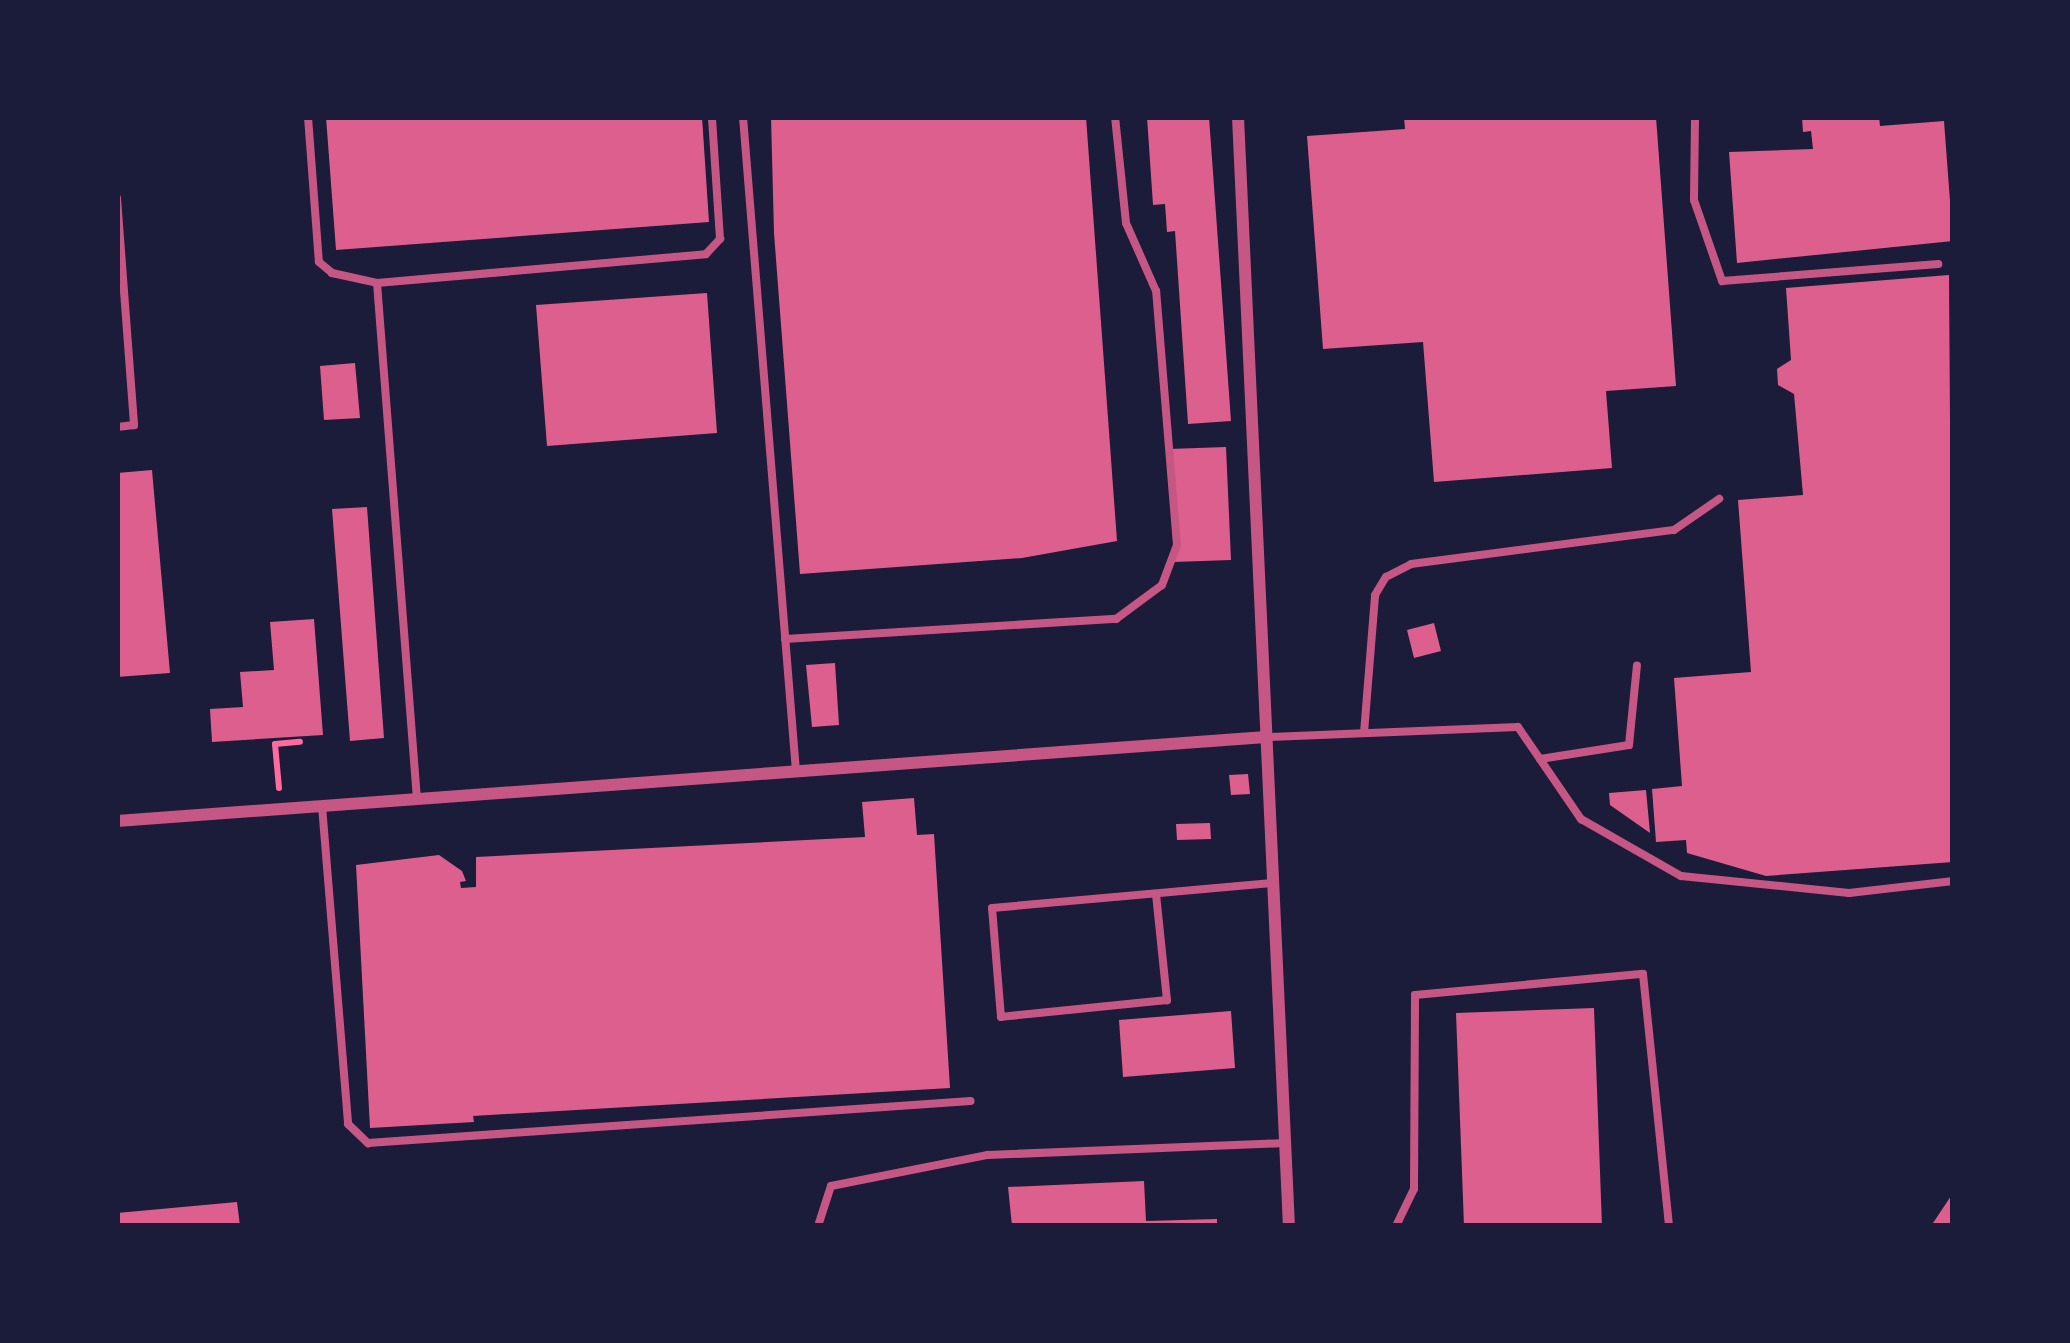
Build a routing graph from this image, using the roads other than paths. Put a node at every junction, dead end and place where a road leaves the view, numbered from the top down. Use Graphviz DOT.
graph roads {
  1 [pos="308,117"];
  2 [pos="712,117"];
  3 [pos="743,117"];
  4 [pos="1115,117"];
  5 [pos="1238,117"];
  6 [pos="1695,117"];
  7 [pos="117,199"];
  8 [pos="1938,264"];
  9 [pos="376,283"];
  10 [pos="117,427"];
  11 [pos="1719,499"];
  12 [pos="785,640"];
  13 [pos="1637,665"];
  14 [pos="1364,733"];
  15 [pos="1266,737"];
  16 [pos="1540,759"];
  17 [pos="796,771"];
  18 [pos="417,799"];
  19 [pos="322,806"];
  20 [pos="117,821"];
  21 [pos="1953,880"];
  22 [pos="1273,883"];
  23 [pos="1156,894"];
  24 [pos="971,1101"];
  25 [pos="1286,1143"];
  26 [pos="818,1226"];
  27 [pos="1289,1226"];
  28 [pos="1396,1226"];
  29 [pos="1669,1226"];
  1 -- 9 [label="lane"];
  2 -- 9 [label="lane"];
  3 -- 12 [label="lane"];
  4 -- 12 [label="lane"];
  5 -- 15 [label="street"];
  6 -- 8 [label="lane"];
  7 -- 10 [label="lane"];
  9 -- 18 [label="lane"];
  11 -- 14 [label="lane"];
  12 -- 17 [label="lane"];
  13 -- 16 [label="lane"];
  14 -- 15 [label="lane"];
  14 -- 16 [label="lane"];
  15 -- 17 [label="street"];
  15 -- 22 [label="street"];
  16 -- 21 [label="lane"];
  17 -- 18 [label="street"];
  18 -- 19 [label="street"];
  19 -- 20 [label="street"];
  19 -- 24 [label="lane"];
  22 -- 23 [label="lane"];
  22 -- 25 [label="street"];
  23 -- 23 [label="lane"];
  25 -- 26 [label="lane"];
  25 -- 27 [label="street"];
  28 -- 29 [label="lane"];
}
